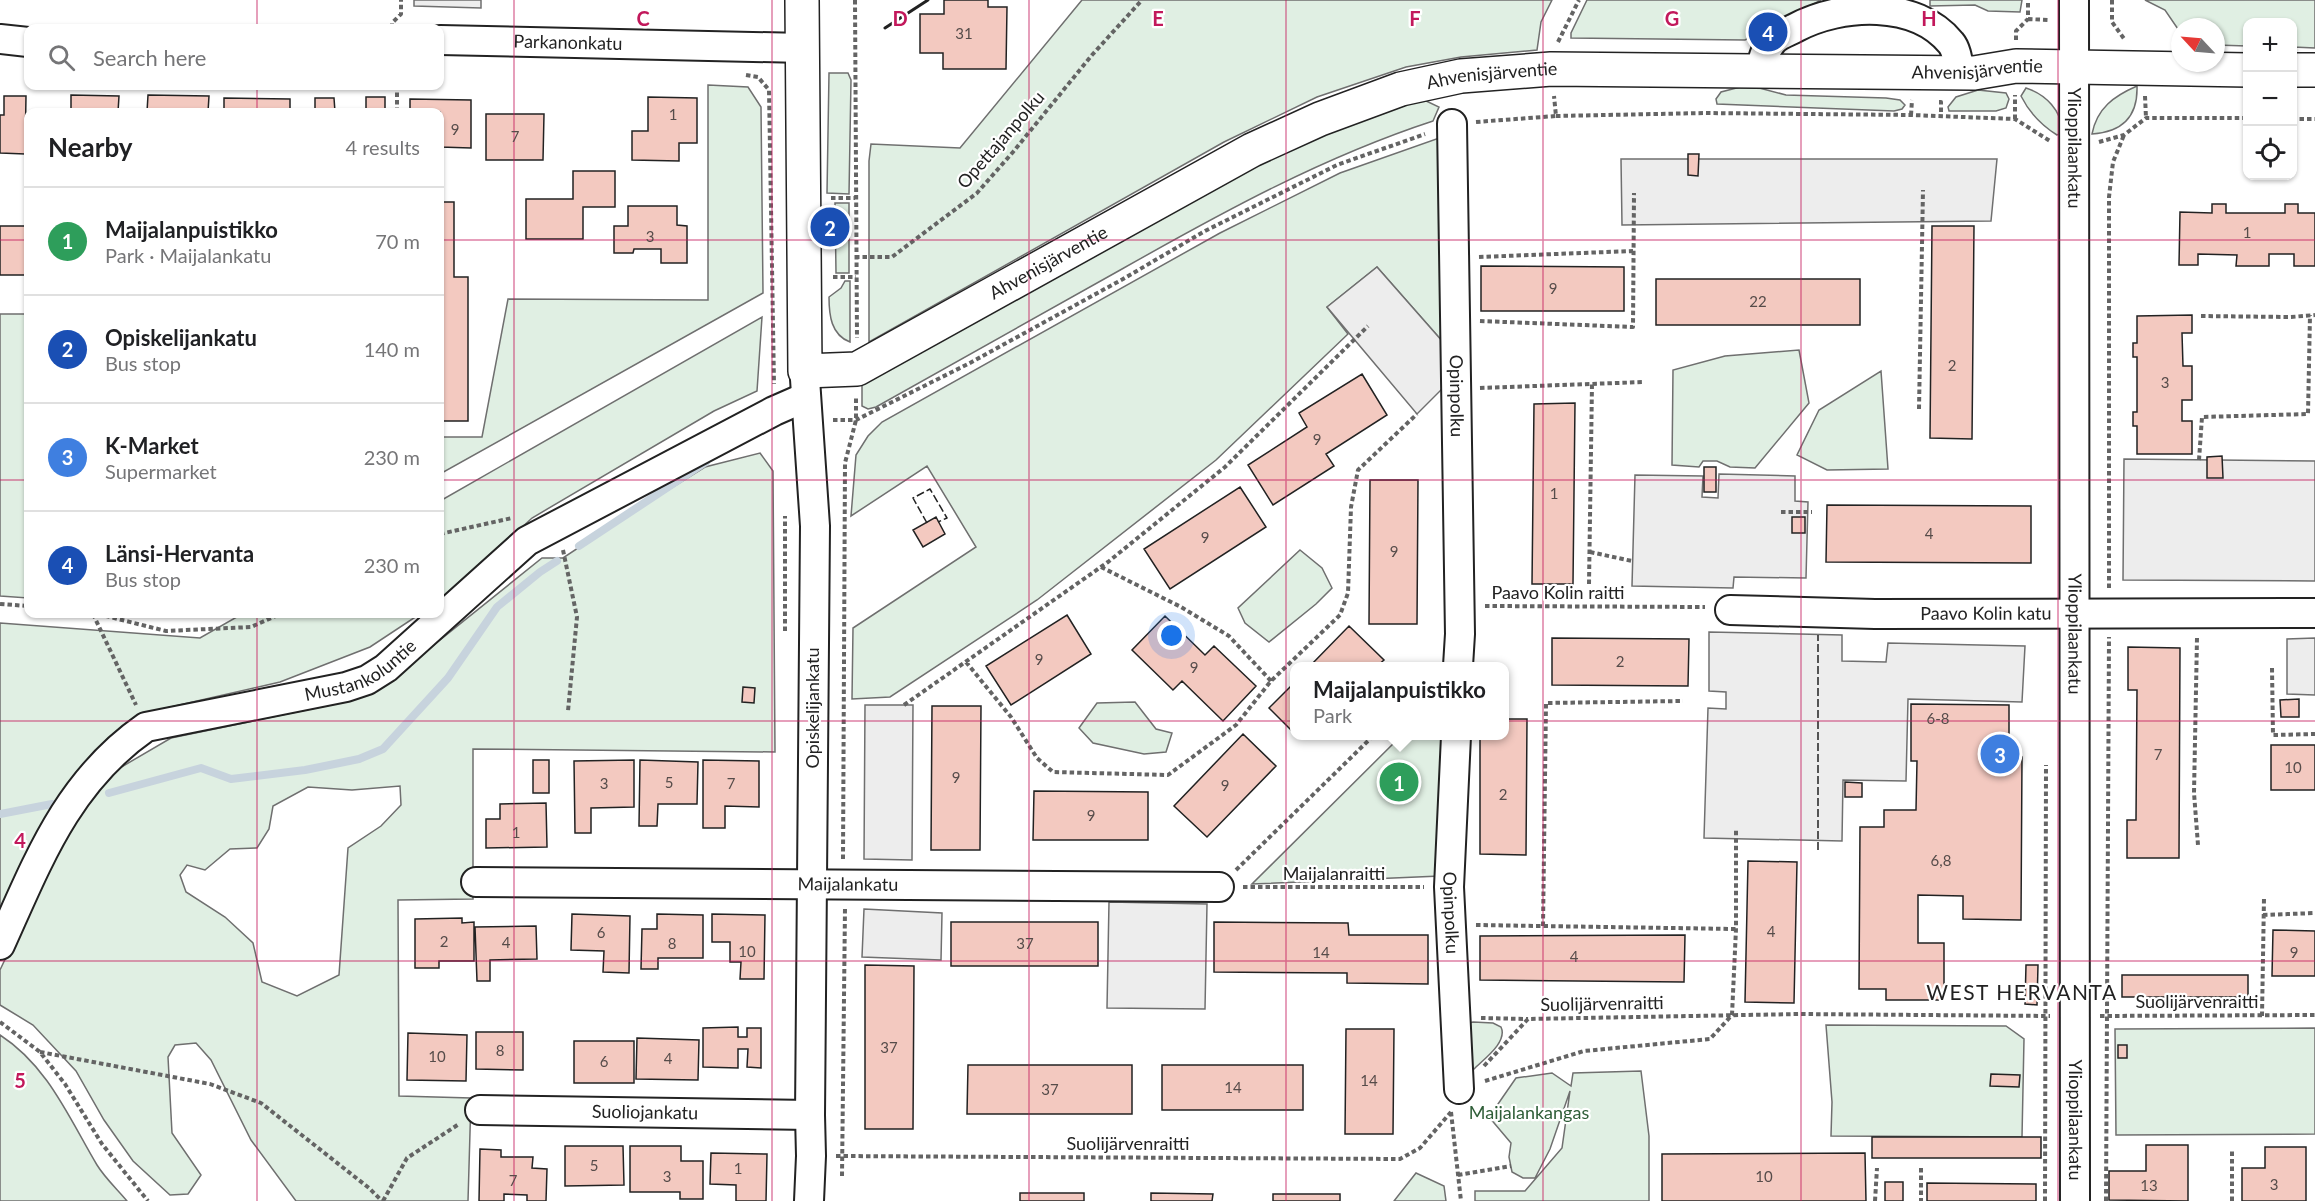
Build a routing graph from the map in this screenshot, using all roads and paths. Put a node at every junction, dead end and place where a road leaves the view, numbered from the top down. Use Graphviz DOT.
graph roads {
  1 [pos="401,0"];
  2 [pos="802,0"];
  3 [pos="855,0"];
  4 [pos="1142,0"];
  5 [pos="2028,0"];
  6 [pos="2074,0"];
  7 [pos="2028,19"];
  8 [pos="392,24"];
  9 [pos="0,39"];
  10 [pos="444,40"];
  11 [pos="24,42"];
  12 [pos="742,46"];
  13 [pos="803,48"];
  14 [pos="2075,68"];
  15 [pos="2243,70"];
  16 [pos="2297,70"];
  17 [pos="2315,70"];
  18 [pos="1760,71"];
  19 [pos="1960,73"];
  20 [pos="397,90"];
  21 [pos="1912,99"];
  22 [pos="1941,102"];
  23 [pos="397,108"];
  24 [pos="1911,115"];
  25 [pos="1556,116"];
  26 [pos="1941,116"];
  27 [pos="2243,118"];
  28 [pos="2297,119"];
  29 [pos="2315,119"];
  30 [pos="1452,124"];
  31 [pos="2124,135"];
  32 [pos="2075,143"];
  33 [pos="1923,190"];
  34 [pos="1634,193"];
  35 [pos="830,198"];
  36 [pos="855,198"];
  37 [pos="1633,250"];
  38 [pos="855,257"];
  39 [pos="1454,258"];
  40 [pos="830,277"];
  41 [pos="856,277"];
  42 [pos="2312,315"];
  43 [pos="2201,316"];
  44 [pos="1455,320"];
  45 [pos="1368,326"];
  46 [pos="857,369"];
  47 [pos="1644,382"];
  48 [pos="805,384"];
  49 [pos="1592,384"];
  50 [pos="1450,388"];
  51 [pos="1919,410"];
  52 [pos="774,411"];
  53 [pos="1418,414"];
  54 [pos="856,420"];
  55 [pos="2199,460"];
  56 [pos="786,505"];
  57 [pos="1781,512"];
  58 [pos="1812,512"];
  59 [pos="558,523"];
  60 [pos="1590,552"];
  61 [pos="1632,561"];
  62 [pos="1101,567"];
  63 [pos="1589,584"];
  64 [pos="0,604"];
  65 [pos="24,606"];
  66 [pos="1720,609"];
  67 [pos="2073,613"];
  68 [pos="2109,613"];
  69 [pos="2315,613"];
  70 [pos="444,615"];
  71 [pos="95,618"];
  72 [pos="114,618"];
  73 [pos="271,618"];
  74 [pos="440,618"];
  75 [pos="2197,628"];
  76 [pos="1460,634"];
  77 [pos="785,636"];
  78 [pos="966,662"];
  79 [pos="1291,662"];
  80 [pos="1458,662"];
  81 [pos="1290,663"];
  82 [pos="2272,668"];
  83 [pos="1271,681"];
  84 [pos="1683,701"];
  85 [pos="904,705"];
  86 [pos="568,711"];
  87 [pos="146,727"];
  88 [pos="2315,734"];
  89 [pos="1368,740"];
  90 [pos="1456,740"];
  91 [pos="1736,829"];
  92 [pos="2198,845"];
  93 [pos="476,882"];
  94 [pos="812,885"];
  95 [pos="844,885"];
  96 [pos="1219,887"];
  97 [pos="1449,887"];
  98 [pos="2264,898"];
  99 [pos="2315,913"];
  100 [pos="2263,915"];
  101 [pos="1451,924"];
  102 [pos="1543,926"];
  103 [pos="1736,929"];
  104 [pos="0,945"];
  105 [pos="1732,1016"];
  106 [pos="2076,1016"];
  107 [pos="2106,1016"];
  108 [pos="2262,1016"];
  109 [pos="2315,1016"];
  110 [pos="1455,1017"];
  111 [pos="1528,1019"];
  112 [pos="0,1022"];
  113 [pos="40,1052"];
  114 [pos="1455,1101"];
  115 [pos="480,1110"];
  116 [pos="810,1115"];
  117 [pos="2232,1150"];
  118 [pos="812,1156"];
  119 [pos="843,1156"];
  120 [pos="1511,1166"];
  121 [pos="1877,1168"];
  122 [pos="1921,1168"];
  123 [pos="1458,1175"];
  124 [pos="842,1176"];
  125 [pos="148,1201"];
  126 [pos="382,1201"];
  127 [pos="809,1201"];
  128 [pos="1461,1201"];
  129 [pos="1875,1201"];
  130 [pos="1921,1201"];
  131 [pos="2075,1201"];
  132 [pos="2106,1201"];
  133 [pos="2232,1201"];
  1 -- 8 [label="path"];
  2 -- 13 [label="main road, Opiskelijankatu"];
  3 -- 36 [label="path"];
  4 -- 38 [label="path, Opettajanpolku"];
  5 -- 7 [label="path"];
  6 -- 14 [label="street, Ylioppilaankatu"];
  9 -- 11 [label="street"];
  10 -- 12 [label="street, Parkanonkatu"];
  12 -- 13 [label="street, Parkanonkatu"];
  12 -- 52 [label="path"];
  13 -- 48 [label="main road, Opiskelijankatu"];
  14 -- 15 [label="main road, Ahvenisjärventie"];
  14 -- 19 [label="main road, Ahvenisjärventie"];
  14 -- 32 [label="street, Ylioppilaankatu"];
  16 -- 17 [label="main road"];
  18 -- 19 [label="main road, Ahvenisjärventie"];
  18 -- 19 [label="street"];
  18 -- 46 [label="main road, Ahvenisjärventie"];
  20 -- 23 [label="path"];
  21 -- 24 [label="path"];
  22 -- 26 [label="path"];
  24 -- 25 [label="path"];
  24 -- 26 [label="path"];
  26 -- 32 [label="path"];
  27 -- 31 [label="path"];
  28 -- 29 [label="path"];
  30 -- 39 [label="street, Opinpolku"];
  30 -- 54 [label="path"];
  31 -- 32 [label="path"];
  31 -- 68 [label="path"];
  32 -- 67 [label="street, Ylioppilaankatu"];
  33 -- 51 [label="path"];
  34 -- 37 [label="path"];
  35 -- 36 [label="path"];
  36 -- 38 [label="path"];
  37 -- 39 [label="path"];
  37 -- 44 [label="path"];
  38 -- 41 [label="path"];
  39 -- 44 [label="street, Opinpolku"];
  40 -- 41 [label="path"];
  41 -- 46 [label="path"];
  42 -- 43 [label="path"];
  42 -- 55 [label="path"];
  44 -- 50 [label="street, Opinpolku"];
  45 -- 62 [label="path"];
  46 -- 48 [label="main road, Ahvenisjärventie"];
  46 -- 54 [label="path"];
  47 -- 49 [label="path"];
  48 -- 52 [label="street, Mustankoluntie"];
  48 -- 94 [label="street, Opiskelijankatu"];
  49 -- 50 [label="path"];
  49 -- 60 [label="path"];
  50 -- 76 [label="street, Opinpolku"];
  52 -- 59 [label="street, Mustankoluntie"];
  53 -- 79 [label="path"];
  54 -- 95 [label="path"];
  56 -- 77 [label="path"];
  57 -- 58 [label="path"];
  59 -- 70 [label="street, Mustankoluntie"];
  59 -- 86 [label="path"];
  60 -- 61 [label="path"];
  60 -- 63 [label="path"];
  62 -- 78 [label="path"];
  62 -- 83 [label="path"];
  64 -- 65 [label="path"];
  66 -- 67 [label="street, Paavo Kolin katu"];
  66 -- 76 [label="path, Paavo Kolin raitti"];
  67 -- 68 [label="street, Paavo Kolin katu"];
  67 -- 106 [label="street, Ylioppilaankatu"];
  68 -- 69 [label="street, Paavo Kolin katu"];
  68 -- 107 [label="path"];
  71 -- 87 [label="path"];
  72 -- 73 [label="path"];
  74 -- 87 [label="street, Mustankoluntie"];
  75 -- 92 [label="path"];
  76 -- 80 [label="street, Opinpolku"];
  78 -- 83 [label="path"];
  78 -- 85 [label="path"];
  81 -- 83 [label="path"];
  82 -- 88 [label="path"];
  84 -- 102 [label="path"];
  87 -- 104 [label="street, Mustankoluntie"];
  89 -- 96 [label="path"];
  90 -- 97 [label="street, Opinpolku"];
  91 -- 103 [label="path"];
  93 -- 94 [label="street, Maijalankatu"];
  94 -- 95 [label="street, Maijalankatu"];
  94 -- 116 [label="street, Opiskelijankatu"];
  95 -- 96 [label="street, Maijalankatu"];
  95 -- 119 [label="path"];
  96 -- 97 [label="path, Maijalanraitti"];
  97 -- 101 [label="street, Opinpolku"];
  98 -- 100 [label="path"];
  99 -- 100 [label="path"];
  100 -- 108 [label="path"];
  101 -- 102 [label="path"];
  101 -- 110 [label="street, Opinpolku"];
  102 -- 103 [label="path"];
  103 -- 105 [label="path"];
  105 -- 106 [label="path, Suolijärvenraitti"];
  105 -- 111 [label="path, Suolijärvenraitti"];
  105 -- 114 [label="path"];
  106 -- 107 [label="path, Suolijärvenraitti"];
  106 -- 131 [label="street, Ylioppilaankatu"];
  107 -- 108 [label="path, Suolijärvenraitti"];
  107 -- 132 [label="path"];
  108 -- 109 [label="path, Suolijärvenraitti"];
  110 -- 111 [label="path"];
  110 -- 114 [label="street, Opinpolku"];
  111 -- 114 [label="path, Suolijärvenraitti"];
  112 -- 113 [label="path"];
  113 -- 125 [label="path"];
  113 -- 126 [label="path"];
  114 -- 119 [label="path, Suolijärvenraitti"];
  114 -- 123 [label="path"];
  115 -- 116 [label="street, Suoliojankatu"];
  115 -- 126 [label="path"];
  116 -- 118 [label="street, Opiskelijankatu"];
  117 -- 133 [label="path"];
  118 -- 119 [label="path, Suolijärvenraitti"];
  118 -- 127 [label="street, Opiskelijankatu"];
  119 -- 124 [label="path"];
  120 -- 123 [label="path"];
  121 -- 129 [label="path"];
  122 -- 130 [label="path"];
  123 -- 128 [label="path"];
}
